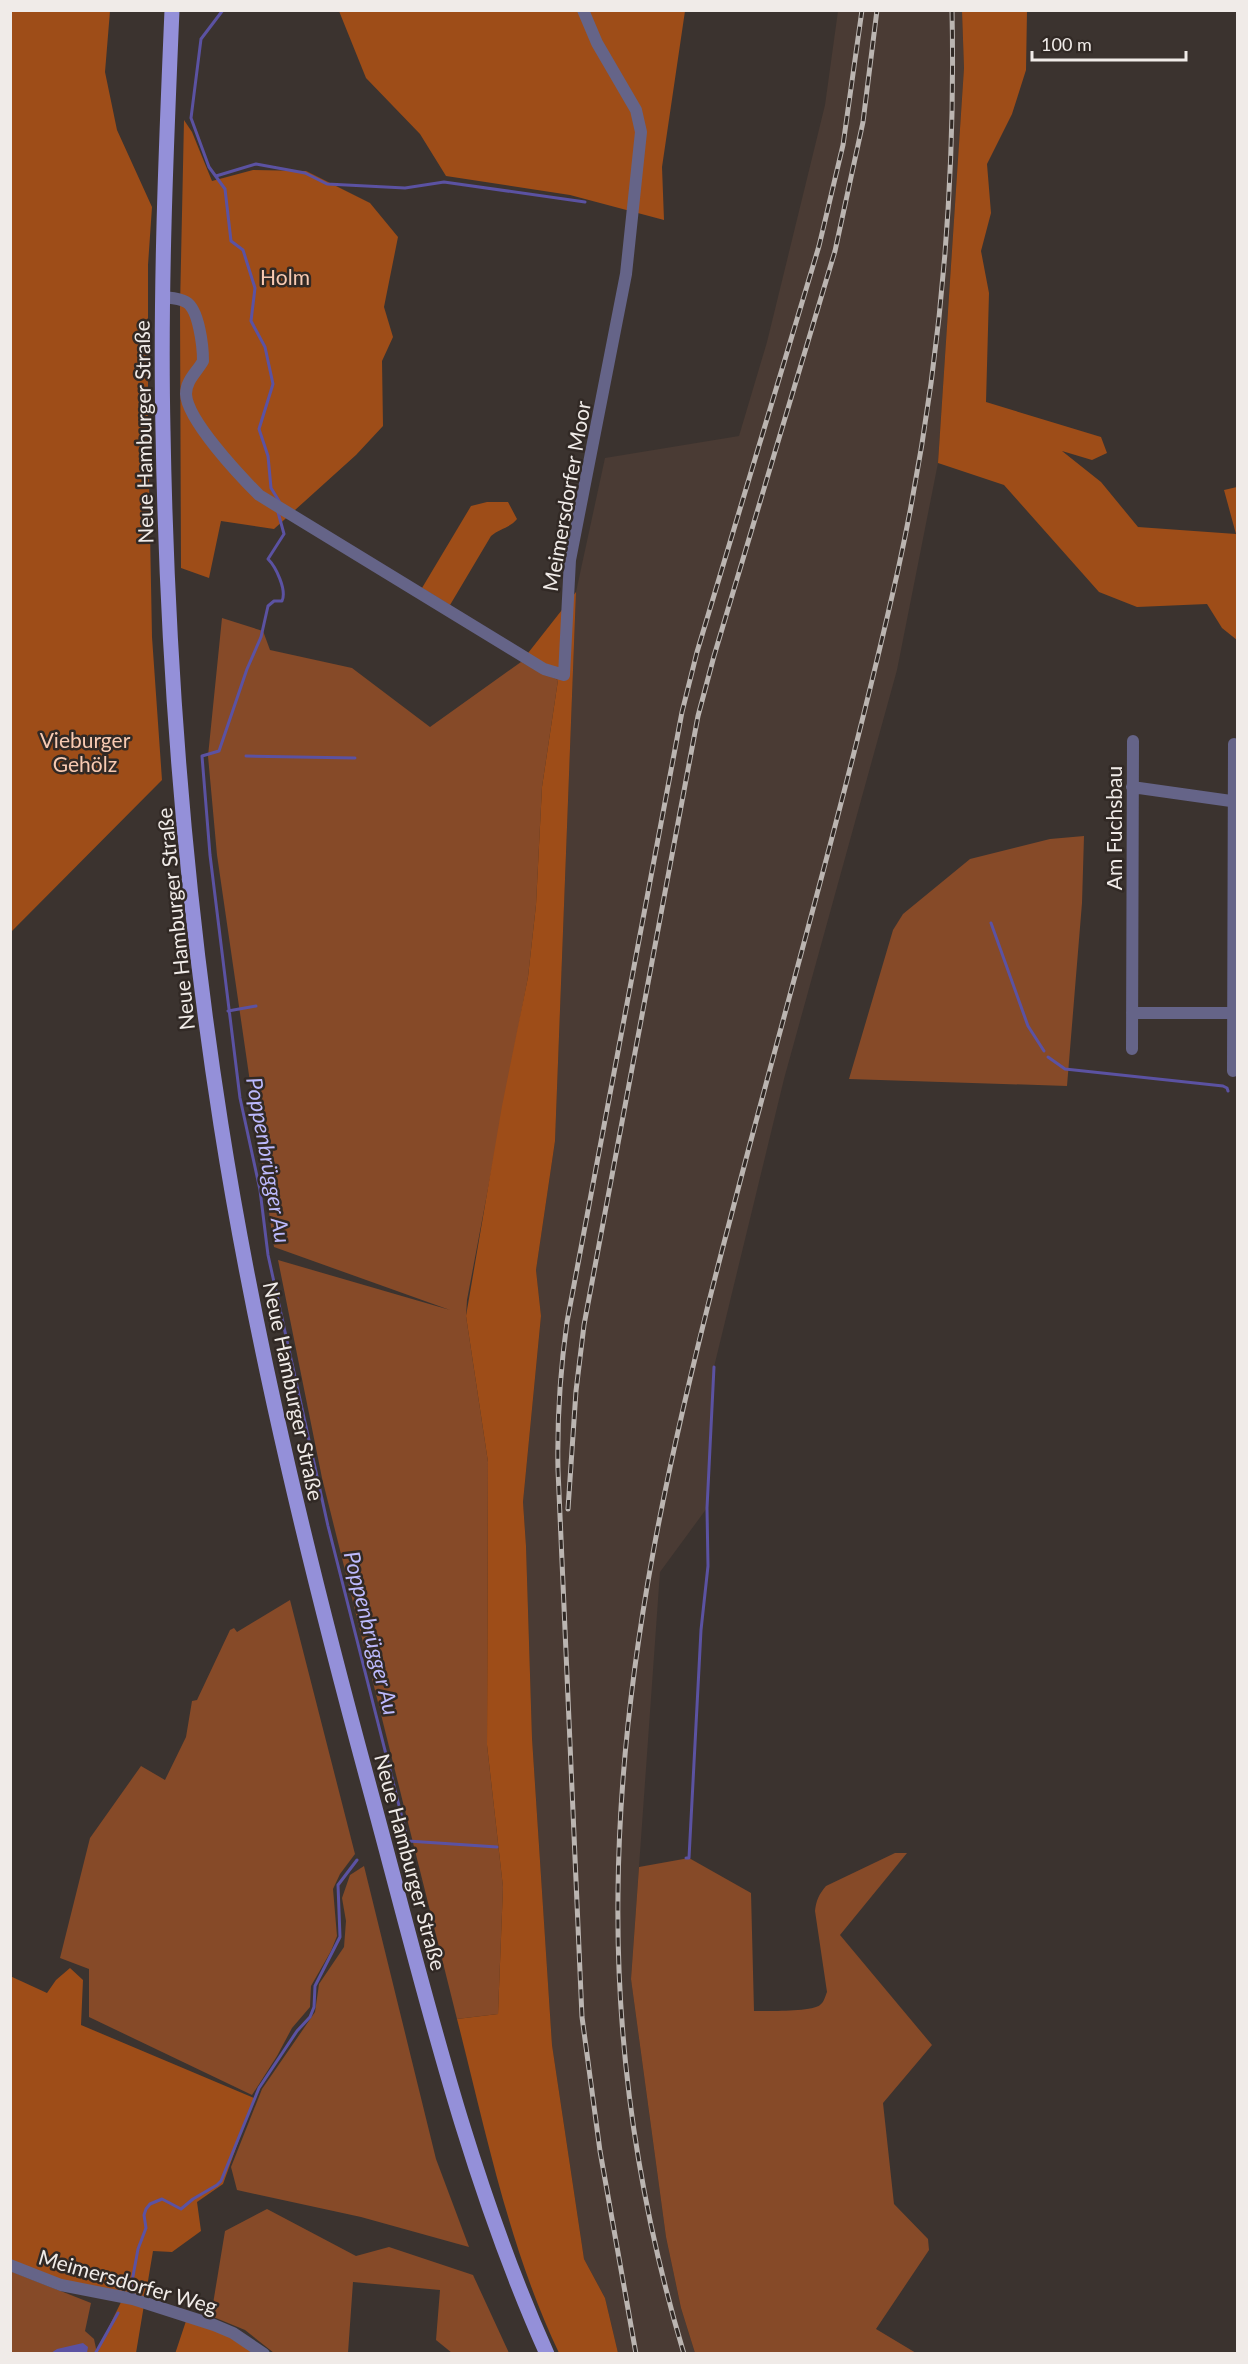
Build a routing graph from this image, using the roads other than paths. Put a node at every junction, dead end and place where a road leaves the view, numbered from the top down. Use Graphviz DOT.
graph roads {
  1 [pos="172,10"];
  2 [pos="582,10"];
  3 [pos="163,297"];
  4 [pos="1132,741"];
  5 [pos="1234,744"];
  6 [pos="1132,787"];
  7 [pos="1236,802"];
  8 [pos="1132,1012"];
  9 [pos="1235,1012"];
  10 [pos="1132,1048"];
  11 [pos="1233,1071"];
  12 [pos="10,2265"];
  13 [pos="264,2354"];
  14 [pos="547,2354"];
  1 -- 3 [label="main road, Neue Hamburger Straße"];
  2 -- 3 [label="street, Meimersdorfer Moor"];
  3 -- 14 [label="main road, Neue Hamburger Straße"];
  4 -- 6 [label="street, Am Fuchsbau"];
  5 -- 7 [label="street"];
  6 -- 7 [label="street"];
  6 -- 8 [label="street, Am Fuchsbau"];
  7 -- 9 [label="street"];
  8 -- 9 [label="street"];
  8 -- 10 [label="street, Am Fuchsbau"];
  9 -- 11 [label="street"];
  12 -- 13 [label="street, Meimersdorfer Weg"];
}
